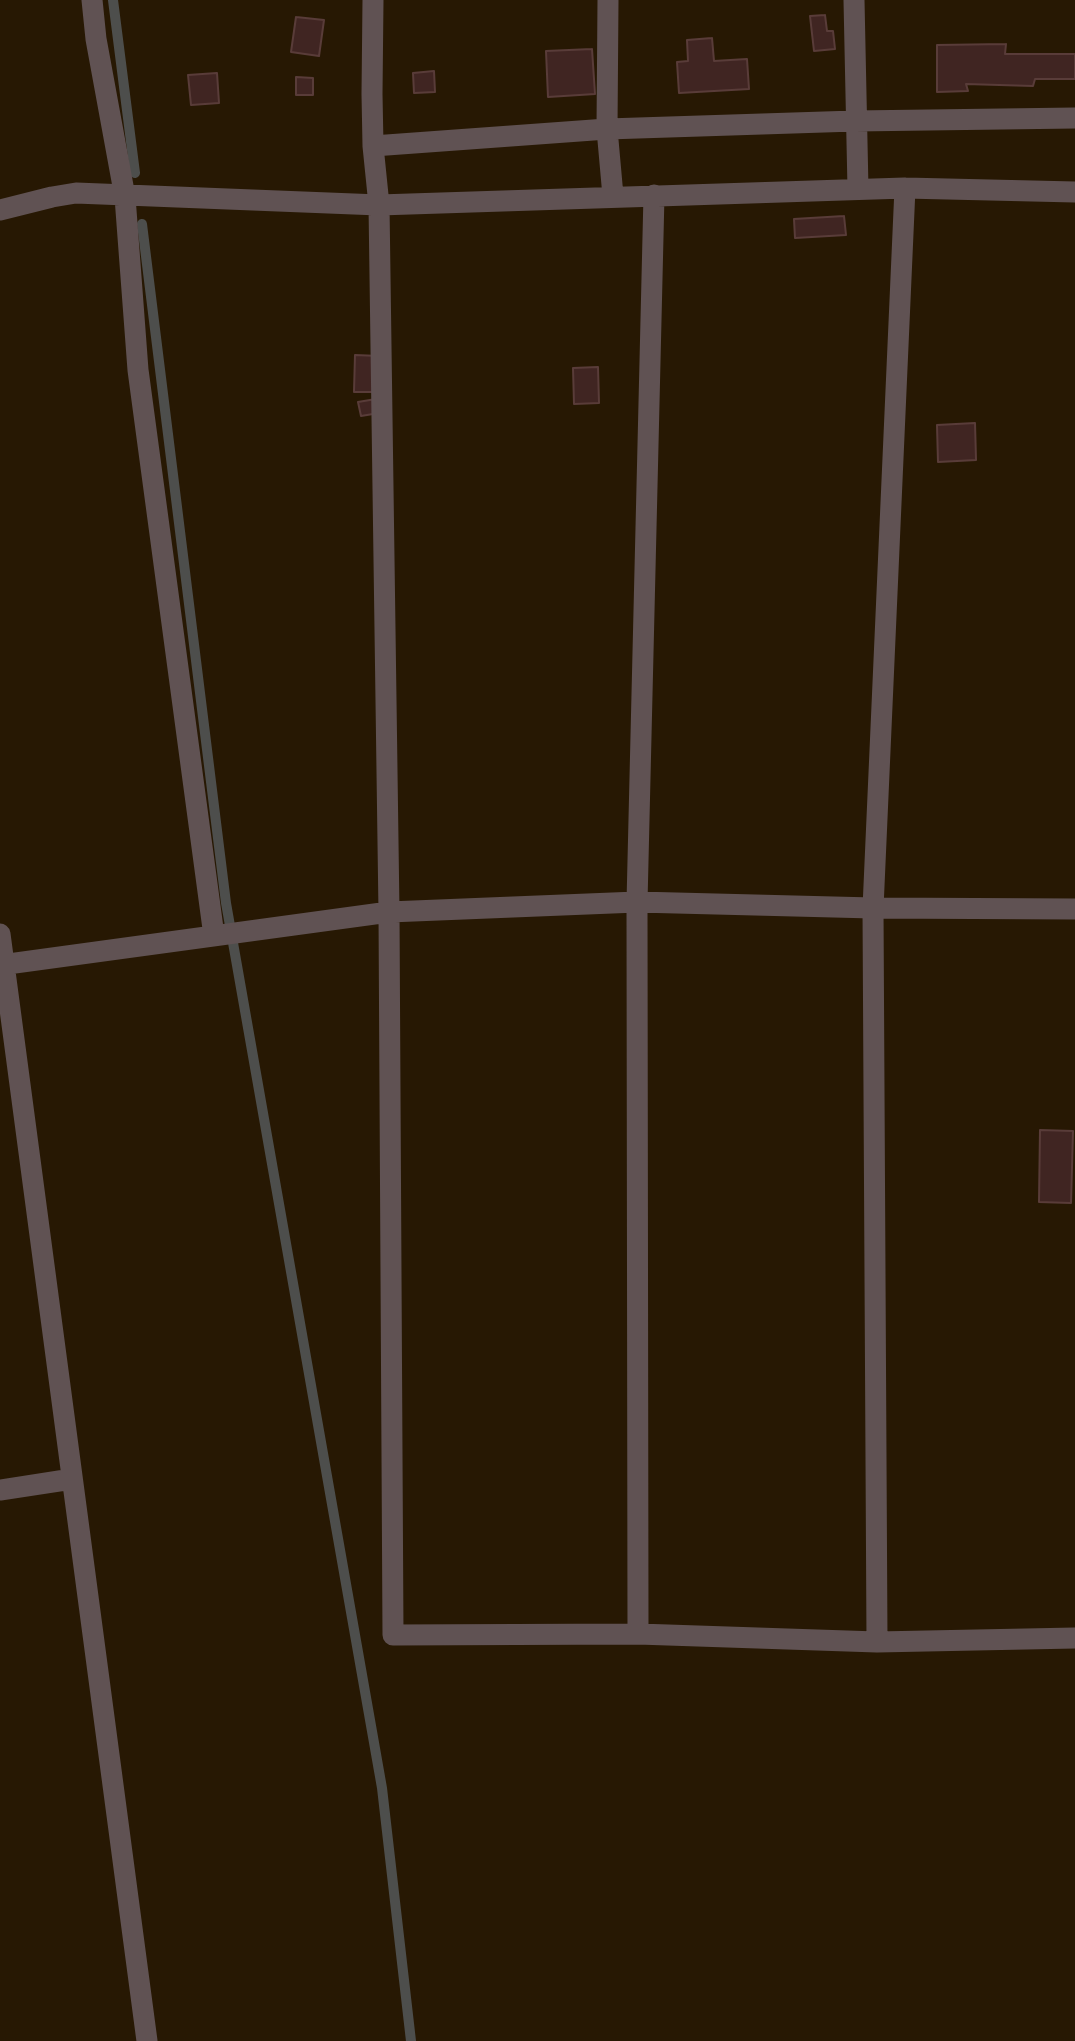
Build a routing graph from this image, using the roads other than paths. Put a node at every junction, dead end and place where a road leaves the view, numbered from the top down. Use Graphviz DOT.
graph roads {
  1 [pos="92,0"];
  2 [pos="373,0"];
  3 [pos="608,0"];
  4 [pos="854,0"];
  5 [pos="1075,118"];
  6 [pos="855,121"];
  7 [pos="607,129"];
  8 [pos="373,146"];
  9 [pos="905,188"];
  10 [pos="858,189"];
  11 [pos="1075,192"];
  12 [pos="654,195"];
  13 [pos="613,196"];
  14 [pos="125,197"];
  15 [pos="379,205"];
  16 [pos="0,210"];
  17 [pos="637,902"];
  18 [pos="873,908"];
  19 [pos="1075,909"];
  20 [pos="389,912"];
  21 [pos="0,934"];
  22 [pos="214,936"];
  23 [pos="2,965"];
  24 [pos="72,1479"];
  25 [pos="0,1490"];
  26 [pos="638,1634"];
  27 [pos="1075,1638"];
  28 [pos="877,1642"];
  29 [pos="147,2041"];
  1 -- 14 [label="street"];
  2 -- 8 [label="street"];
  3 -- 7 [label="street"];
  4 -- 6 [label="street"];
  5 -- 6 [label="street"];
  6 -- 7 [label="street"];
  6 -- 10 [label="street"];
  7 -- 8 [label="street"];
  7 -- 13 [label="street"];
  8 -- 15 [label="street"];
  9 -- 10 [label="street"];
  9 -- 11 [label="street"];
  9 -- 18 [label="street"];
  10 -- 12 [label="street"];
  12 -- 13 [label="street"];
  12 -- 17 [label="street"];
  13 -- 15 [label="street"];
  14 -- 15 [label="street"];
  14 -- 16 [label="street"];
  14 -- 22 [label="street"];
  15 -- 20 [label="street"];
  17 -- 18 [label="street"];
  17 -- 20 [label="street"];
  17 -- 26 [label="street"];
  18 -- 19 [label="street"];
  18 -- 28 [label="street"];
  20 -- 22 [label="street"];
  20 -- 26 [label="street"];
  21 -- 23 [label="street"];
  22 -- 23 [label="street"];
  23 -- 24 [label="street"];
  24 -- 25 [label="street"];
  24 -- 29 [label="street"];
  26 -- 28 [label="street"];
  27 -- 28 [label="street"];
}
